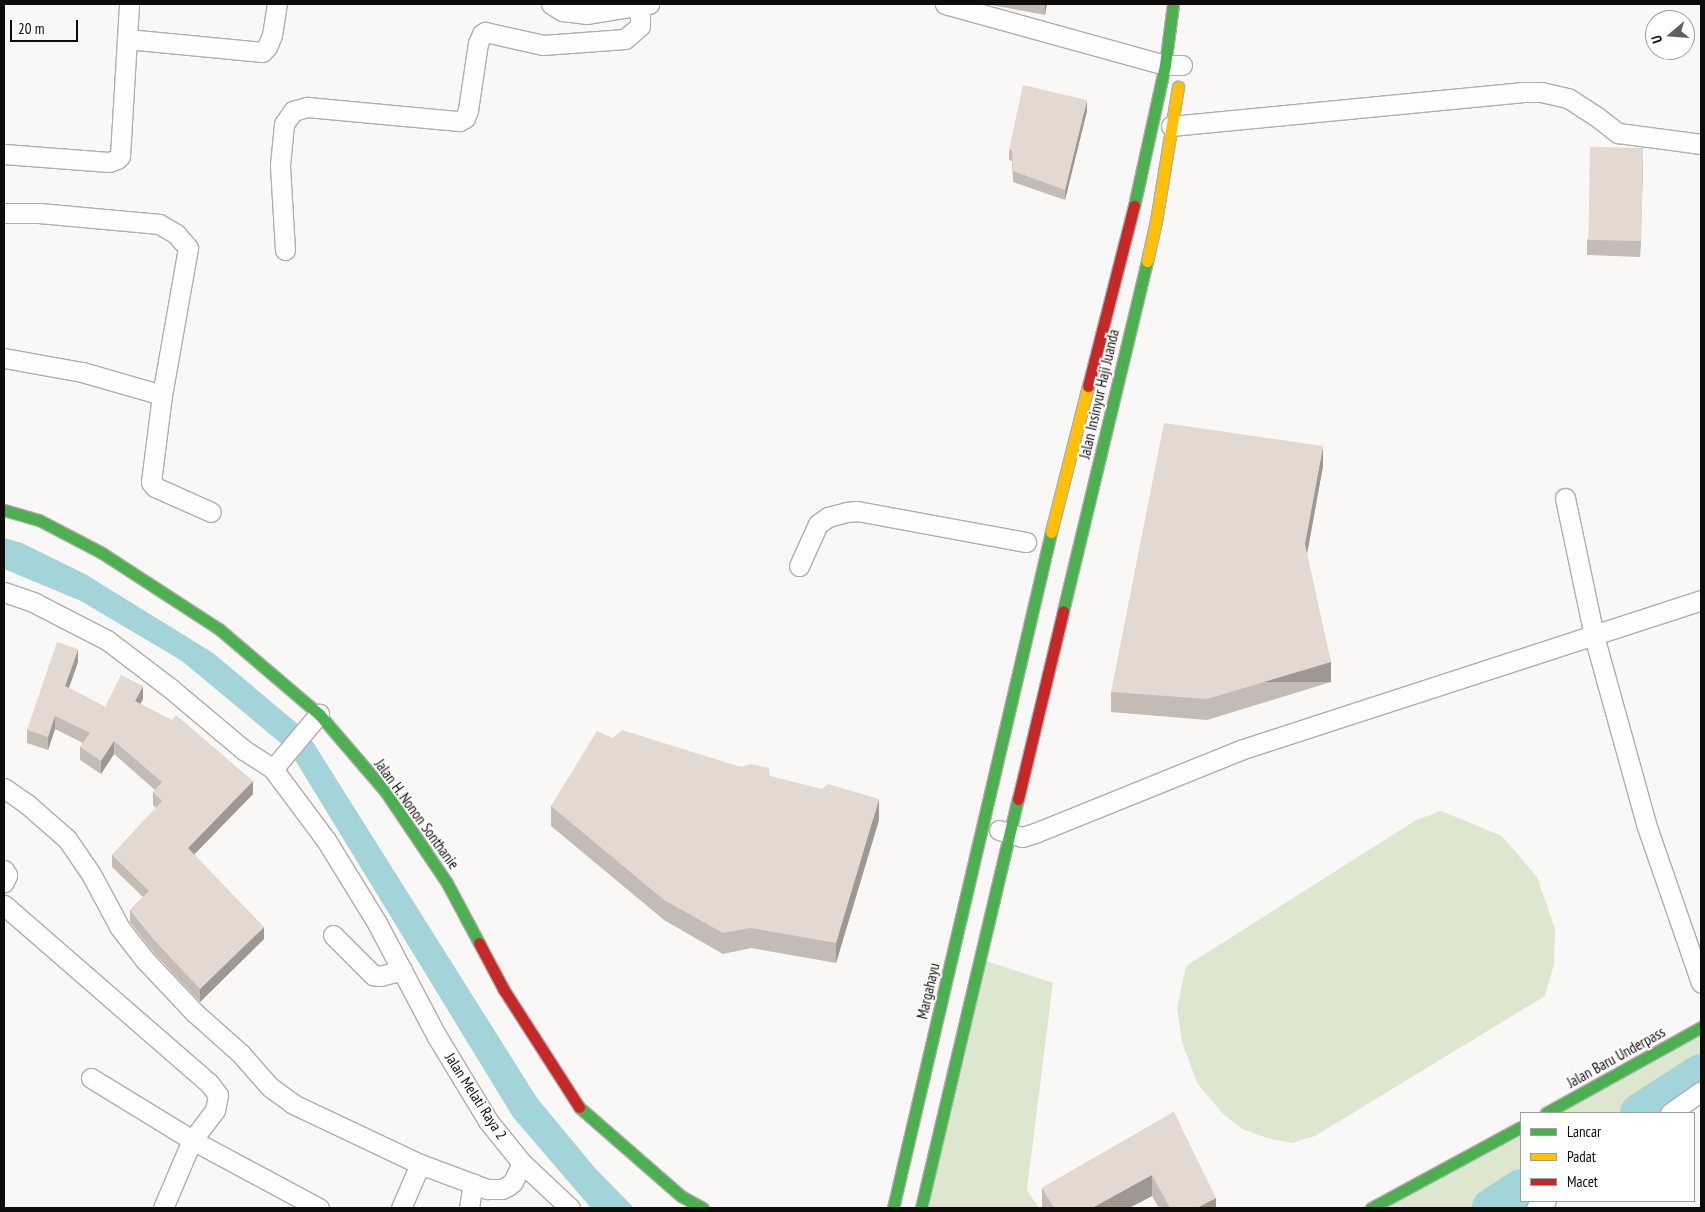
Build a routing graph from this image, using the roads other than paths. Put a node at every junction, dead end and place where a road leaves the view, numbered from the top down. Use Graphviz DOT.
graph roads {
  1 [pos="129,4"];
  2 [pos="277,4"];
  3 [pos="551,4"];
  4 [pos="644,4"];
  5 [pos="945,4"];
  6 [pos="1172,4"];
  7 [pos="128,39"];
  8 [pos="1177,62"];
  9 [pos="1171,126"];
  10 [pos="1701,144"];
  11 [pos="4,154"];
  12 [pos="4,213"];
  13 [pos="1144,218"];
  14 [pos="285,250"];
  15 [pos="4,358"];
  16 [pos="162,395"];
  17 [pos="1094,420"];
  18 [pos="1565,498"];
  19 [pos="4,510"];
  20 [pos="211,512"];
  21 [pos="1026,542"];
  22 [pos="799,566"];
  23 [pos="4,592"];
  24 [pos="1701,600"];
  25 [pos="1594,636"];
  26 [pos="1034,668"];
  27 [pos="319,714"];
  28 [pos="273,769"];
  29 [pos="992,781"];
  30 [pos="4,788"];
  31 [pos="982,825"];
  32 [pos="1011,833"];
  33 [pos="4,870"];
  34 [pos="4,882"];
  35 [pos="4,905"];
  36 [pos="333,935"];
  37 [pos="402,970"];
  38 [pos="1701,983"];
  39 [pos="1701,1027"];
  40 [pos="91,1078"];
  41 [pos="1701,1091"];
  42 [pos="1548,1112"];
  43 [pos="1671,1112"];
  44 [pos="1520,1128"];
  45 [pos="192,1140"];
  46 [pos="522,1163"];
  47 [pos="420,1164"];
  48 [pos="473,1183"];
  49 [pos="163,1208"];
  50 [pos="319,1208"];
  51 [pos="401,1208"];
  52 [pos="469,1208"];
  53 [pos="570,1208"];
  54 [pos="703,1208"];
  55 [pos="893,1208"];
  56 [pos="921,1208"];
  57 [pos="1371,1208"];
  1 -- 7 [label="street"];
  2 -- 7 [label="street"];
  3 -- 4 [label="street"];
  4 -- 14 [label="street"];
  5 -- 8 [label="street"];
  6 -- 8 [label="main road, Jalan Insinyur Haji Juanda"];
  7 -- 11 [label="street"];
  8 -- 9 [label="main road, Jalan Insinyur Haji Juanda"];
  8 -- 13 [label="main road, Jalan Insinyur Haji Juanda"];
  9 -- 10 [label="street"];
  9 -- 13 [label="main road, Jalan Insinyur Haji Juanda"];
  12 -- 16 [label="street"];
  13 -- 17 [label="main road, Jalan Insinyur Haji Juanda"];
  13 -- 17 [label="main road, Jalan Insinyur Haji Juanda"];
  15 -- 16 [label="street"];
  16 -- 20 [label="street"];
  17 -- 26 [label="main road, Jalan Insinyur Haji Juanda"];
  17 -- 26 [label="main road, Jalan Insinyur Haji Juanda"];
  18 -- 25 [label="street"];
  19 -- 27 [label="main road, Jalan H. Nonon Sonthanie"];
  21 -- 22 [label="street"];
  23 -- 28 [label="street"];
  24 -- 25 [label="street"];
  25 -- 32 [label="street"];
  25 -- 38 [label="street"];
  26 -- 29 [label="main road, Jalan Insinyur Haji Juanda"];
  26 -- 32 [label="main road, Jalan Insinyur Haji Juanda"];
  27 -- 28 [label="street"];
  27 -- 54 [label="main road, Jalan H. Nonon Sonthanie"];
  28 -- 37 [label="street, Jalan Melati Raya 2"];
  29 -- 31 [label="main road, Margahayu"];
  30 -- 47 [label="street"];
  31 -- 32 [label="street"];
  31 -- 55 [label="main road, Margahayu"];
  32 -- 56 [label="main road, Jalan Insinyur Haji Juanda"];
  33 -- 34 [label="street"];
  35 -- 45 [label="street"];
  36 -- 37 [label="street"];
  37 -- 46 [label="street, Jalan Melati Raya 2"];
  39 -- 42 [label="main road, Jalan Baru Underpass"];
  40 -- 45 [label="street"];
  41 -- 43 [label="street"];
  44 -- 57 [label="main road"];
  45 -- 49 [label="street"];
  45 -- 50 [label="street"];
  46 -- 48 [label="street"];
  46 -- 53 [label="street, Jalan Melati Raya 2"];
  47 -- 48 [label="street"];
  47 -- 51 [label="street"];
  48 -- 52 [label="street"];
}
